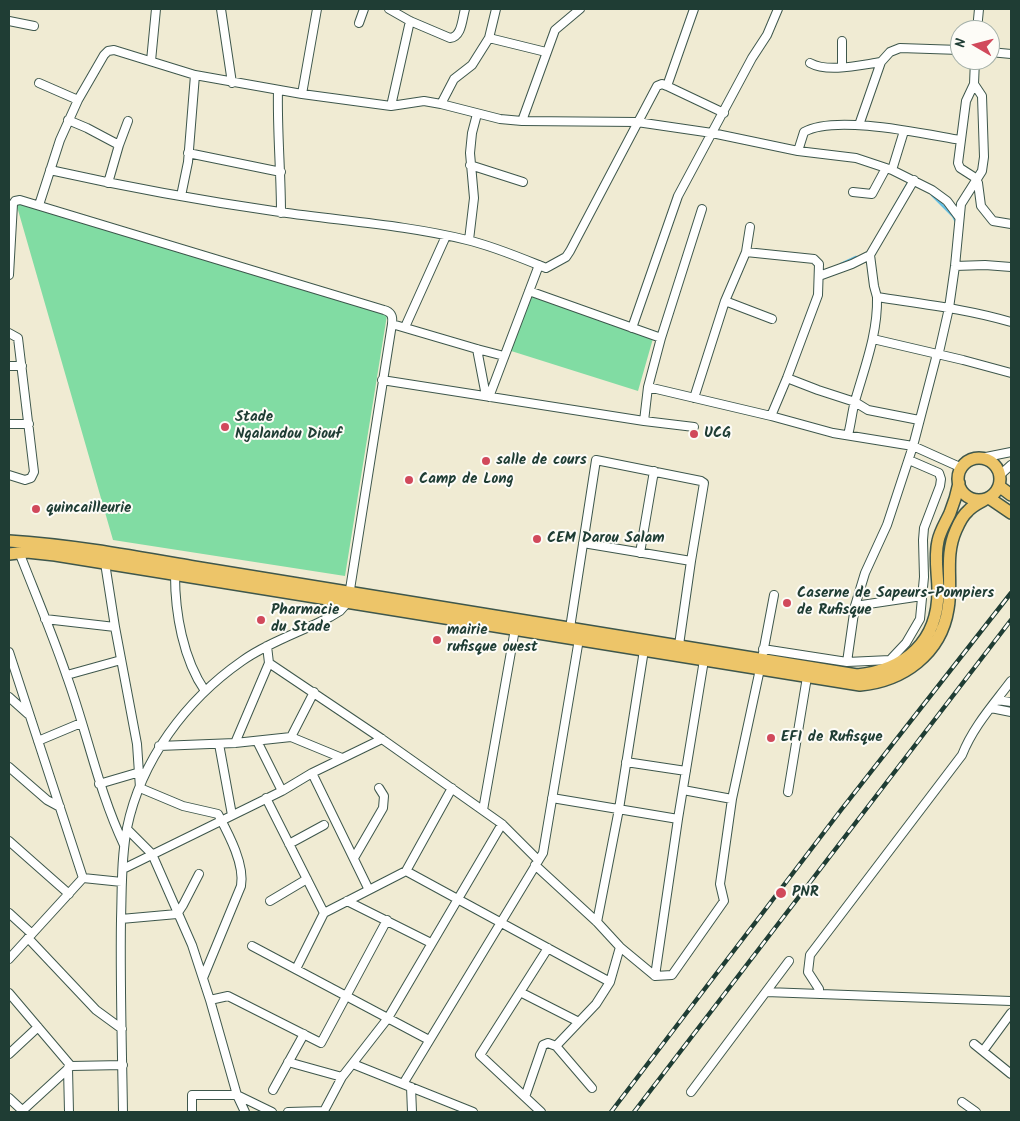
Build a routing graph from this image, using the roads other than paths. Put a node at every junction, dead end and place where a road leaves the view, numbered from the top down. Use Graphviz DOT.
graph roads {
  1 [pos="156,9"];
  2 [pos="221,9"];
  3 [pos="317,9"];
  4 [pos="364,9"];
  5 [pos="389,9"];
  6 [pos="465,9"];
  7 [pos="496,9"];
  8 [pos="580,9"];
  9 [pos="694,9"];
  10 [pos="778,9"];
  11 [pos="9,21"];
  12 [pos="410,21"];
  13 [pos="360,23"];
  14 [pos="34,26"];
  15 [pos="489,38"];
  16 [pos="842,41"];
  17 [pos="950,50"];
  18 [pos="546,52"];
  19 [pos="150,61"];
  20 [pos="881,62"];
  21 [pos="810,63"];
  22 [pos="842,67"];
  23 [pos="975,70"];
  24 [pos="195,75"];
  25 [pos="39,83"];
  26 [pos="232,83"];
  27 [pos="974,84"];
  28 [pos="667,86"];
  29 [pos="278,90"];
  30 [pos="302,94"];
  31 [pos="78,100"];
  32 [pos="441,104"];
  33 [pos="391,106"];
  34 [pos="724,113"];
  35 [pos="477,114"];
  36 [pos="68,120"];
  37 [pos="128,121"];
  38 [pos="522,121"];
  39 [pos="637,122"];
  40 [pos="859,125"];
  41 [pos="904,131"];
  42 [pos="712,133"];
  43 [pos="960,140"];
  44 [pos="119,144"];
  45 [pos="798,151"];
  46 [pos="188,153"];
  47 [pos="470,165"];
  48 [pos="889,169"];
  49 [pos="50,170"];
  50 [pos="281,172"];
  51 [pos="914,180"];
  52 [pos="976,180"];
  53 [pos="523,182"];
  54 [pos="108,183"];
  55 [pos="853,192"];
  56 [pos="181,196"];
  57 [pos="39,206"];
  58 [pos="702,208"];
  59 [pos="281,213"];
  60 [pos="959,217"];
  61 [pos="1011,224"];
  62 [pos="750,227"];
  63 [pos="446,236"];
  64 [pos="469,240"];
  65 [pos="746,252"];
  66 [pos="870,255"];
  67 [pos="539,265"];
  68 [pos="955,266"];
  69 [pos="1011,267"];
  70 [pos="9,275"];
  71 [pos="819,276"];
  72 [pos="529,291"];
  73 [pos="877,297"];
  74 [pos="725,301"];
  75 [pos="949,308"];
  76 [pos="772,319"];
  77 [pos="1011,322"];
  78 [pos="392,324"];
  79 [pos="405,327"];
  80 [pos="632,328"];
  81 [pos="9,333"];
  82 [pos="660,338"];
  83 [pos="873,339"];
  84 [pos="477,350"];
  85 [pos="937,354"];
  86 [pos="504,356"];
  87 [pos="9,366"];
  88 [pos="22,366"];
  89 [pos="1011,373"];
  90 [pos="787,378"];
  91 [pos="382,380"];
  92 [pos="648,387"];
  93 [pos="487,396"];
  94 [pos="694,398"];
  95 [pos="855,402"];
  96 [pos="771,416"];
  97 [pos="919,420"];
  98 [pos="644,422"];
  99 [pos="9,424"];
  100 [pos="29,424"];
  101 [pos="694,427"];
  102 [pos="848,435"];
  103 [pos="913,446"];
  104 [pos="1011,452"];
  105 [pos="981,458"];
  106 [pos="909,460"];
  107 [pos="1011,465"];
  108 [pos="962,468"];
  109 [pos="654,471"];
  110 [pos="9,475"];
  111 [pos="1000,480"];
  112 [pos="959,483"];
  113 [pos="1011,495"];
  114 [pos="986,499"];
  115 [pos="1011,513"];
  116 [pos="9,541"];
  117 [pos="583,543"];
  118 [pos="14,553"];
  119 [pos="640,553"];
  120 [pos="691,561"];
  121 [pos="105,563"];
  122 [pos="175,575"];
  123 [pos="774,595"];
  124 [pos="922,596"];
  125 [pos="349,598"];
  126 [pos="855,606"];
  127 [pos="45,619"];
  128 [pos="115,627"];
  129 [pos="570,628"];
  130 [pos="515,629"];
  131 [pos="579,639"];
  132 [pos="679,645"];
  133 [pos="267,646"];
  134 [pos="644,650"];
  135 [pos="9,652"];
  136 [pos="762,659"];
  137 [pos="121,660"];
  138 [pos="704,660"];
  139 [pos="847,662"];
  140 [pos="894,662"];
  141 [pos="269,663"];
  142 [pos="67,675"];
  143 [pos="807,677"];
  144 [pos="1011,681"];
  145 [pos="205,690"];
  146 [pos="314,692"];
  147 [pos="9,697"];
  148 [pos="997,700"];
  149 [pos="1011,702"];
  150 [pos="990,708"];
  151 [pos="1011,712"];
  152 [pos="30,716"];
  153 [pos="81,723"];
  154 [pos="291,737"];
  155 [pos="382,739"];
  156 [pos="38,741"];
  157 [pos="257,741"];
  158 [pos="235,743"];
  159 [pos="219,744"];
  160 [pos="160,746"];
  161 [pos="342,758"];
  162 [pos="626,762"];
  163 [pos="9,767"];
  164 [pos="686,771"];
  165 [pos="140,772"];
  166 [pos="312,773"];
  167 [pos="99,784"];
  168 [pos="140,788"];
  169 [pos="379,788"];
  170 [pos="452,788"];
  171 [pos="682,790"];
  172 [pos="282,791"];
  173 [pos="788,792"];
  174 [pos="266,798"];
  175 [pos="552,798"];
  176 [pos="732,798"];
  177 [pos="60,808"];
  178 [pos="619,809"];
  179 [pos="483,810"];
  180 [pos="232,815"];
  181 [pos="678,819"];
  182 [pos="222,820"];
  183 [pos="502,824"];
  184 [pos="324,825"];
  185 [pos="127,829"];
  186 [pos="9,841"];
  187 [pos="289,844"];
  188 [pos="125,846"];
  189 [pos="152,854"];
  190 [pos="354,858"];
  191 [pos="537,863"];
  192 [pos="123,869"];
  193 [pos="406,871"];
  194 [pos="198,874"];
  195 [pos="84,878"];
  196 [pos="307,878"];
  197 [pos="122,882"];
  198 [pos="370,890"];
  199 [pos="69,894"];
  200 [pos="456,899"];
  201 [pos="270,901"];
  202 [pos="348,901"];
  203 [pos="9,913"];
  204 [pos="324,913"];
  205 [pos="178,914"];
  206 [pos="121,919"];
  207 [pos="387,920"];
  208 [pos="597,922"];
  209 [pos="501,923"];
  210 [pos="30,936"];
  211 [pos="431,943"];
  212 [pos="252,946"];
  213 [pos="620,947"];
  214 [pos="548,948"];
  215 [pos="9,959"];
  216 [pos="789,961"];
  217 [pos="296,969"];
  218 [pos="655,976"];
  219 [pos="203,978"];
  220 [pos="610,982"];
  221 [pos="520,992"];
  222 [pos="766,992"];
  223 [pos="9,993"];
  224 [pos="819,994"];
  225 [pos="346,996"];
  226 [pos="210,1000"];
  227 [pos="1011,1001"];
  228 [pos="1011,1013"];
  229 [pos="388,1018"];
  230 [pos="580,1022"];
  231 [pos="38,1027"];
  232 [pos="122,1029"];
  233 [pos="304,1034"];
  234 [pos="429,1040"];
  235 [pos="974,1044"];
  236 [pos="556,1046"];
  237 [pos="983,1051"];
  238 [pos="9,1054"];
  239 [pos="288,1062"];
  240 [pos="353,1064"];
  241 [pos="123,1065"];
  242 [pos="70,1067"];
  243 [pos="1011,1074"];
  244 [pos="342,1078"];
  245 [pos="407,1085"];
  246 [pos="592,1088"];
  247 [pos="273,1090"];
  248 [pos="691,1092"];
  249 [pos="237,1095"];
  250 [pos="525,1097"];
  251 [pos="9,1098"];
  252 [pos="962,1102"];
  253 [pos="23,1111"];
  254 [pos="537,1111"];
  255 [pos="69,1112"];
  256 [pos="123,1112"];
  257 [pos="192,1112"];
  258 [pos="245,1112"];
  259 [pos="272,1112"];
  260 [pos="288,1112"];
  261 [pos="412,1112"];
  262 [pos="473,1112"];
  263 [pos="976,1112"];
  1 -- 19 [label="street"];
  2 -- 26 [label="street"];
  3 -- 30 [label="street"];
  4 -- 13 [label="street"];
  5 -- 12 [label="street"];
  6 -- 12 [label="street"];
  7 -- 15 [label="street"];
  8 -- 18 [label="street"];
  9 -- 28 [label="street"];
  10 -- 34 [label="street"];
  11 -- 14 [label="street"];
  12 -- 33 [label="street"];
  15 -- 18 [label="street"];
  15 -- 32 [label="street"];
  16 -- 22 [label="street"];
  17 -- 20 [label="street"];
  18 -- 38 [label="street"];
  19 -- 24 [label="street"];
  19 -- 31 [label="street"];
  20 -- 22 [label="street"];
  20 -- 40 [label="street"];
  21 -- 22 [label="street"];
  23 -- 27 [label="street"];
  24 -- 26 [label="street"];
  24 -- 46 [label="street"];
  25 -- 31 [label="street"];
  26 -- 29 [label="street"];
  27 -- 43 [label="street"];
  27 -- 52 [label="street"];
  28 -- 34 [label="street"];
  28 -- 39 [label="street"];
  29 -- 30 [label="street"];
  29 -- 50 [label="street"];
  30 -- 33 [label="street"];
  31 -- 36 [label="street"];
  32 -- 33 [label="street"];
  32 -- 35 [label="street"];
  34 -- 42 [label="street"];
  35 -- 38 [label="street"];
  35 -- 47 [label="street"];
  36 -- 44 [label="street"];
  36 -- 49 [label="street"];
  37 -- 44 [label="street"];
  38 -- 39 [label="street"];
  39 -- 42 [label="street"];
  39 -- 67 [label="street"];
  40 -- 41 [label="street"];
  40 -- 45 [label="street"];
  41 -- 43 [label="street"];
  41 -- 48 [label="street"];
  42 -- 45 [label="street"];
  42 -- 80 [label="street"];
  43 -- 52 [label="street"];
  44 -- 54 [label="street"];
  45 -- 48 [label="street"];
  46 -- 50 [label="street"];
  46 -- 56 [label="street"];
  47 -- 53 [label="street"];
  47 -- 64 [label="street"];
  48 -- 51 [label="street"];
  48 -- 55 [label="street"];
  49 -- 54 [label="street"];
  49 -- 57 [label="street"];
  50 -- 59 [label="street"];
  51 -- 60 [label="street"];
  51 -- 66 [label="street"];
  52 -- 60 [label="street"];
  52 -- 61 [label="street"];
  54 -- 56 [label="street"];
  56 -- 59 [label="street"];
  57 -- 70 [label="street"];
  57 -- 78 [label="street"];
  58 -- 82 [label="street"];
  59 -- 63 [label="street"];
  60 -- 68 [label="street"];
  62 -- 65 [label="street"];
  63 -- 64 [label="street"];
  63 -- 79 [label="street"];
  64 -- 67 [label="street"];
  65 -- 71 [label="street"];
  65 -- 74 [label="street"];
  66 -- 71 [label="street"];
  66 -- 73 [label="street"];
  67 -- 72 [label="street"];
  68 -- 69 [label="street"];
  68 -- 75 [label="street"];
  71 -- 90 [label="street"];
  72 -- 80 [label="street"];
  72 -- 86 [label="street"];
  73 -- 75 [label="street"];
  73 -- 83 [label="street"];
  74 -- 76 [label="street"];
  74 -- 94 [label="street"];
  75 -- 77 [label="street"];
  75 -- 85 [label="street"];
  78 -- 79 [label="street"];
  78 -- 91 [label="street"];
  79 -- 84 [label="street"];
  80 -- 82 [label="street"];
  81 -- 88 [label="street"];
  82 -- 92 [label="street"];
  83 -- 85 [label="street"];
  83 -- 95 [label="street"];
  84 -- 86 [label="street"];
  84 -- 93 [label="street"];
  85 -- 89 [label="street"];
  85 -- 97 [label="street"];
  86 -- 93 [label="street"];
  87 -- 88 [label="street"];
  88 -- 100 [label="street"];
  90 -- 95 [label="street"];
  90 -- 96 [label="street"];
  91 -- 93 [label="street"];
  91 -- 125 [label="street"];
  92 -- 94 [label="street"];
  92 -- 98 [label="street"];
  93 -- 98 [label="street"];
  94 -- 96 [label="street"];
  95 -- 97 [label="street"];
  95 -- 102 [label="street"];
  96 -- 102 [label="street"];
  97 -- 103 [label="street"];
  98 -- 101 [label="street"];
  99 -- 100 [label="street"];
  100 -- 110 [label="street"];
  102 -- 103 [label="street"];
  103 -- 106 [label="street"];
  103 -- 108 [label="street"];
  104 -- 105 [label="street"];
  105 -- 108 [label="main road"];
  105 -- 111 [label="main road"];
  106 -- 124 [label="street"];
  106 -- 126 [label="street"];
  107 -- 111 [label="street"];
  108 -- 112 [label="main road"];
  109 -- 117 [label="street"];
  109 -- 119 [label="street"];
  109 -- 120 [label="street"];
  111 -- 113 [label="main road"];
  111 -- 114 [label="main road"];
  112 -- 114 [label="main road"];
  112 -- 140 [label="main road"];
  114 -- 115 [label="main road"];
  114 -- 143 [label="main road"];
  116 -- 125 [label="main road"];
  117 -- 119 [label="street"];
  117 -- 129 [label="street"];
  118 -- 121 [label="main road"];
  118 -- 127 [label="street"];
  119 -- 120 [label="street"];
  120 -- 132 [label="street"];
  121 -- 122 [label="main road"];
  121 -- 128 [label="street"];
  122 -- 125 [label="main road"];
  122 -- 145 [label="street"];
  123 -- 136 [label="street"];
  124 -- 126 [label="street"];
  124 -- 140 [label="street"];
  125 -- 129 [label="main road"];
  125 -- 130 [label="main road"];
  125 -- 133 [label="street"];
  126 -- 139 [label="street"];
  127 -- 128 [label="street"];
  127 -- 142 [label="street"];
  128 -- 137 [label="street"];
  129 -- 132 [label="main road"];
  130 -- 131 [label="main road"];
  130 -- 179 [label="street"];
  131 -- 134 [label="main road"];
  131 -- 175 [label="street"];
  132 -- 136 [label="main road"];
  133 -- 141 [label="street"];
  133 -- 145 [label="street"];
  134 -- 138 [label="main road"];
  134 -- 162 [label="street"];
  135 -- 152 [label="street"];
  136 -- 138 [label="main road"];
  136 -- 139 [label="street"];
  136 -- 140 [label="main road"];
  136 -- 143 [label="main road"];
  136 -- 176 [label="street"];
  137 -- 142 [label="street"];
  137 -- 165 [label="street"];
  138 -- 164 [label="street"];
  139 -- 140 [label="street"];
  141 -- 146 [label="street"];
  141 -- 158 [label="street"];
  142 -- 153 [label="street"];
  143 -- 173 [label="street"];
  144 -- 148 [label="street"];
  145 -- 160 [label="street"];
  146 -- 154 [label="street"];
  146 -- 155 [label="street"];
  147 -- 152 [label="street"];
  148 -- 149 [label="street"];
  148 -- 150 [label="street"];
  150 -- 151 [label="street"];
  150 -- 224 [label="street"];
  152 -- 156 [label="street"];
  153 -- 156 [label="street"];
  153 -- 167 [label="street"];
  154 -- 157 [label="street"];
  154 -- 161 [label="street"];
  155 -- 161 [label="street"];
  155 -- 170 [label="street"];
  156 -- 177 [label="street"];
  157 -- 158 [label="street"];
  157 -- 172 [label="street"];
  158 -- 159 [label="street"];
  159 -- 160 [label="street"];
  159 -- 180 [label="street"];
  160 -- 168 [label="street"];
  161 -- 166 [label="street"];
  162 -- 164 [label="street"];
  162 -- 178 [label="street"];
  163 -- 177 [label="street"];
  164 -- 171 [label="street"];
  165 -- 167 [label="street"];
  165 -- 168 [label="street"];
  166 -- 172 [label="street"];
  166 -- 190 [label="street"];
  167 -- 188 [label="street"];
  168 -- 182 [label="street"];
  168 -- 185 [label="street"];
  169 -- 190 [label="street"];
  170 -- 179 [label="street"];
  170 -- 193 [label="street"];
  171 -- 176 [label="street"];
  171 -- 181 [label="street"];
  172 -- 174 [label="street"];
  174 -- 180 [label="street"];
  174 -- 187 [label="street"];
  175 -- 178 [label="street"];
  175 -- 191 [label="street"];
  176 -- 218 [label="street"];
  177 -- 195 [label="street"];
  178 -- 181 [label="street"];
  178 -- 208 [label="street"];
  179 -- 183 [label="street"];
  180 -- 182 [label="street"];
  181 -- 218 [label="street"];
  182 -- 189 [label="street"];
  182 -- 219 [label="street"];
  183 -- 191 [label="street"];
  183 -- 200 [label="street"];
  184 -- 187 [label="street"];
  185 -- 188 [label="street"];
  185 -- 189 [label="street"];
  186 -- 199 [label="street"];
  187 -- 196 [label="street"];
  188 -- 192 [label="street"];
  189 -- 192 [label="street"];
  189 -- 205 [label="street"];
  190 -- 198 [label="street"];
  191 -- 208 [label="street"];
  191 -- 209 [label="street"];
  192 -- 197 [label="street"];
  193 -- 198 [label="street"];
  193 -- 200 [label="street"];
  194 -- 205 [label="street"];
  195 -- 197 [label="street"];
  195 -- 199 [label="street"];
  196 -- 201 [label="street"];
  196 -- 204 [label="street"];
  197 -- 206 [label="street"];
  198 -- 202 [label="street"];
  199 -- 210 [label="street"];
  200 -- 209 [label="street"];
  200 -- 211 [label="street"];
  202 -- 204 [label="street"];
  202 -- 207 [label="street"];
  203 -- 210 [label="street"];
  204 -- 217 [label="street"];
  205 -- 206 [label="street"];
  205 -- 219 [label="street"];
  206 -- 232 [label="street"];
  207 -- 211 [label="street"];
  207 -- 225 [label="street"];
  208 -- 213 [label="street"];
  209 -- 214 [label="street"];
  209 -- 234 [label="street"];
  210 -- 215 [label="street"];
  210 -- 232 [label="street"];
  211 -- 229 [label="street"];
  212 -- 217 [label="street"];
  213 -- 218 [label="street"];
  213 -- 220 [label="street"];
  214 -- 220 [label="street"];
  214 -- 221 [label="street"];
  216 -- 222 [label="street"];
  217 -- 225 [label="street"];
  219 -- 226 [label="street"];
  220 -- 230 [label="street"];
  221 -- 230 [label="street"];
  221 -- 250 [label="street"];
  222 -- 224 [label="street"];
  222 -- 248 [label="street"];
  223 -- 231 [label="street"];
  224 -- 227 [label="street"];
  225 -- 229 [label="street"];
  225 -- 233 [label="street"];
  226 -- 233 [label="street"];
  226 -- 249 [label="street"];
  228 -- 237 [label="street"];
  229 -- 234 [label="street"];
  229 -- 240 [label="street"];
  230 -- 236 [label="street"];
  231 -- 238 [label="street"];
  231 -- 242 [label="street"];
  232 -- 241 [label="street"];
  233 -- 239 [label="street"];
  234 -- 245 [label="street"];
  235 -- 237 [label="street"];
  236 -- 246 [label="street"];
  236 -- 250 [label="street"];
  237 -- 243 [label="street"];
  239 -- 244 [label="street"];
  239 -- 247 [label="street"];
  240 -- 244 [label="street"];
  240 -- 245 [label="street"];
  241 -- 242 [label="street"];
  241 -- 256 [label="street"];
  242 -- 253 [label="street"];
  242 -- 255 [label="street"];
  244 -- 260 [label="street"];
  245 -- 261 [label="street"];
  245 -- 262 [label="street"];
  249 -- 257 [label="street"];
  249 -- 258 [label="street"];
  249 -- 259 [label="street"];
  250 -- 254 [label="street"];
  251 -- 253 [label="street"];
  252 -- 263 [label="street"];
}
